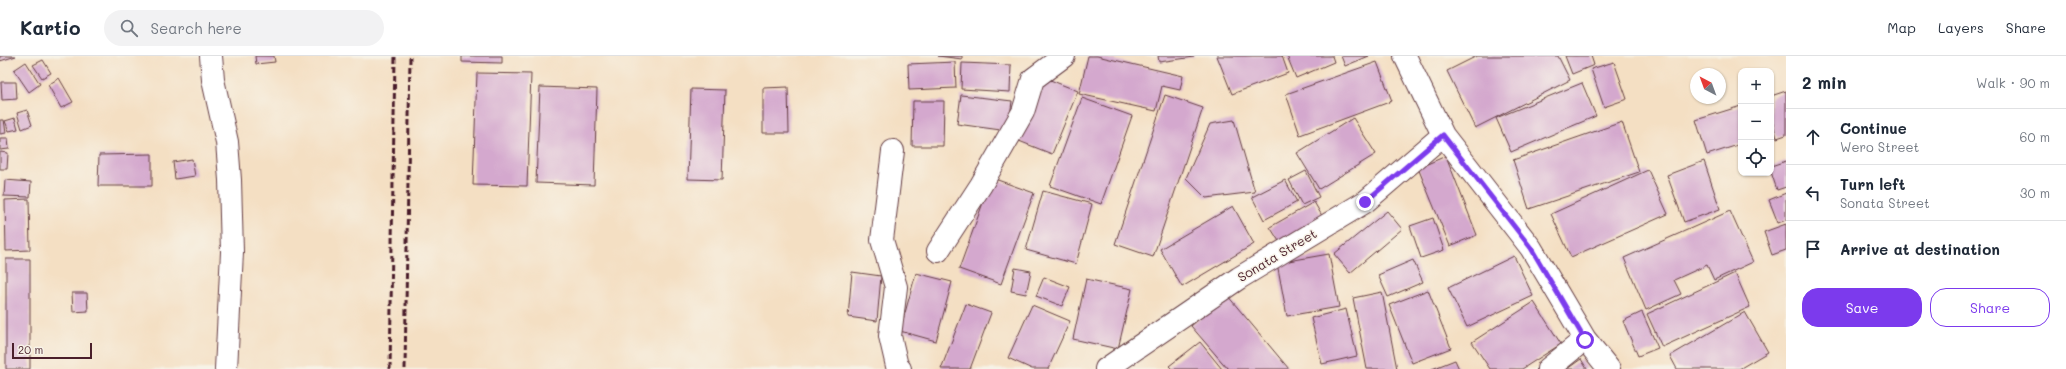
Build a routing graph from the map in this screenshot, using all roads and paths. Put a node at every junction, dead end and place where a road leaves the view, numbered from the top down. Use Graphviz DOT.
graph roads {
  1 [pos="210,56"];
  2 [pos="1064,56"];
  3 [pos="1406,56"];
  4 [pos="1443,135"];
  5 [pos="893,151"];
  6 [pos="938,251"];
  7 [pos="1585,340"];
  8 [pos="226,369"];
  9 [pos="900,369"];
  10 [pos="1106,369"];
  11 [pos="1548,369"];
  12 [pos="1609,369"];
  1 -- 8 [label="street"];
  2 -- 6 [label="street"];
  3 -- 4 [label="street"];
  4 -- 7 [label="street"];
  4 -- 10 [label="street, Sonata Street"];
  5 -- 9 [label="street"];
  7 -- 11 [label="street"];
  7 -- 12 [label="street"];
}
